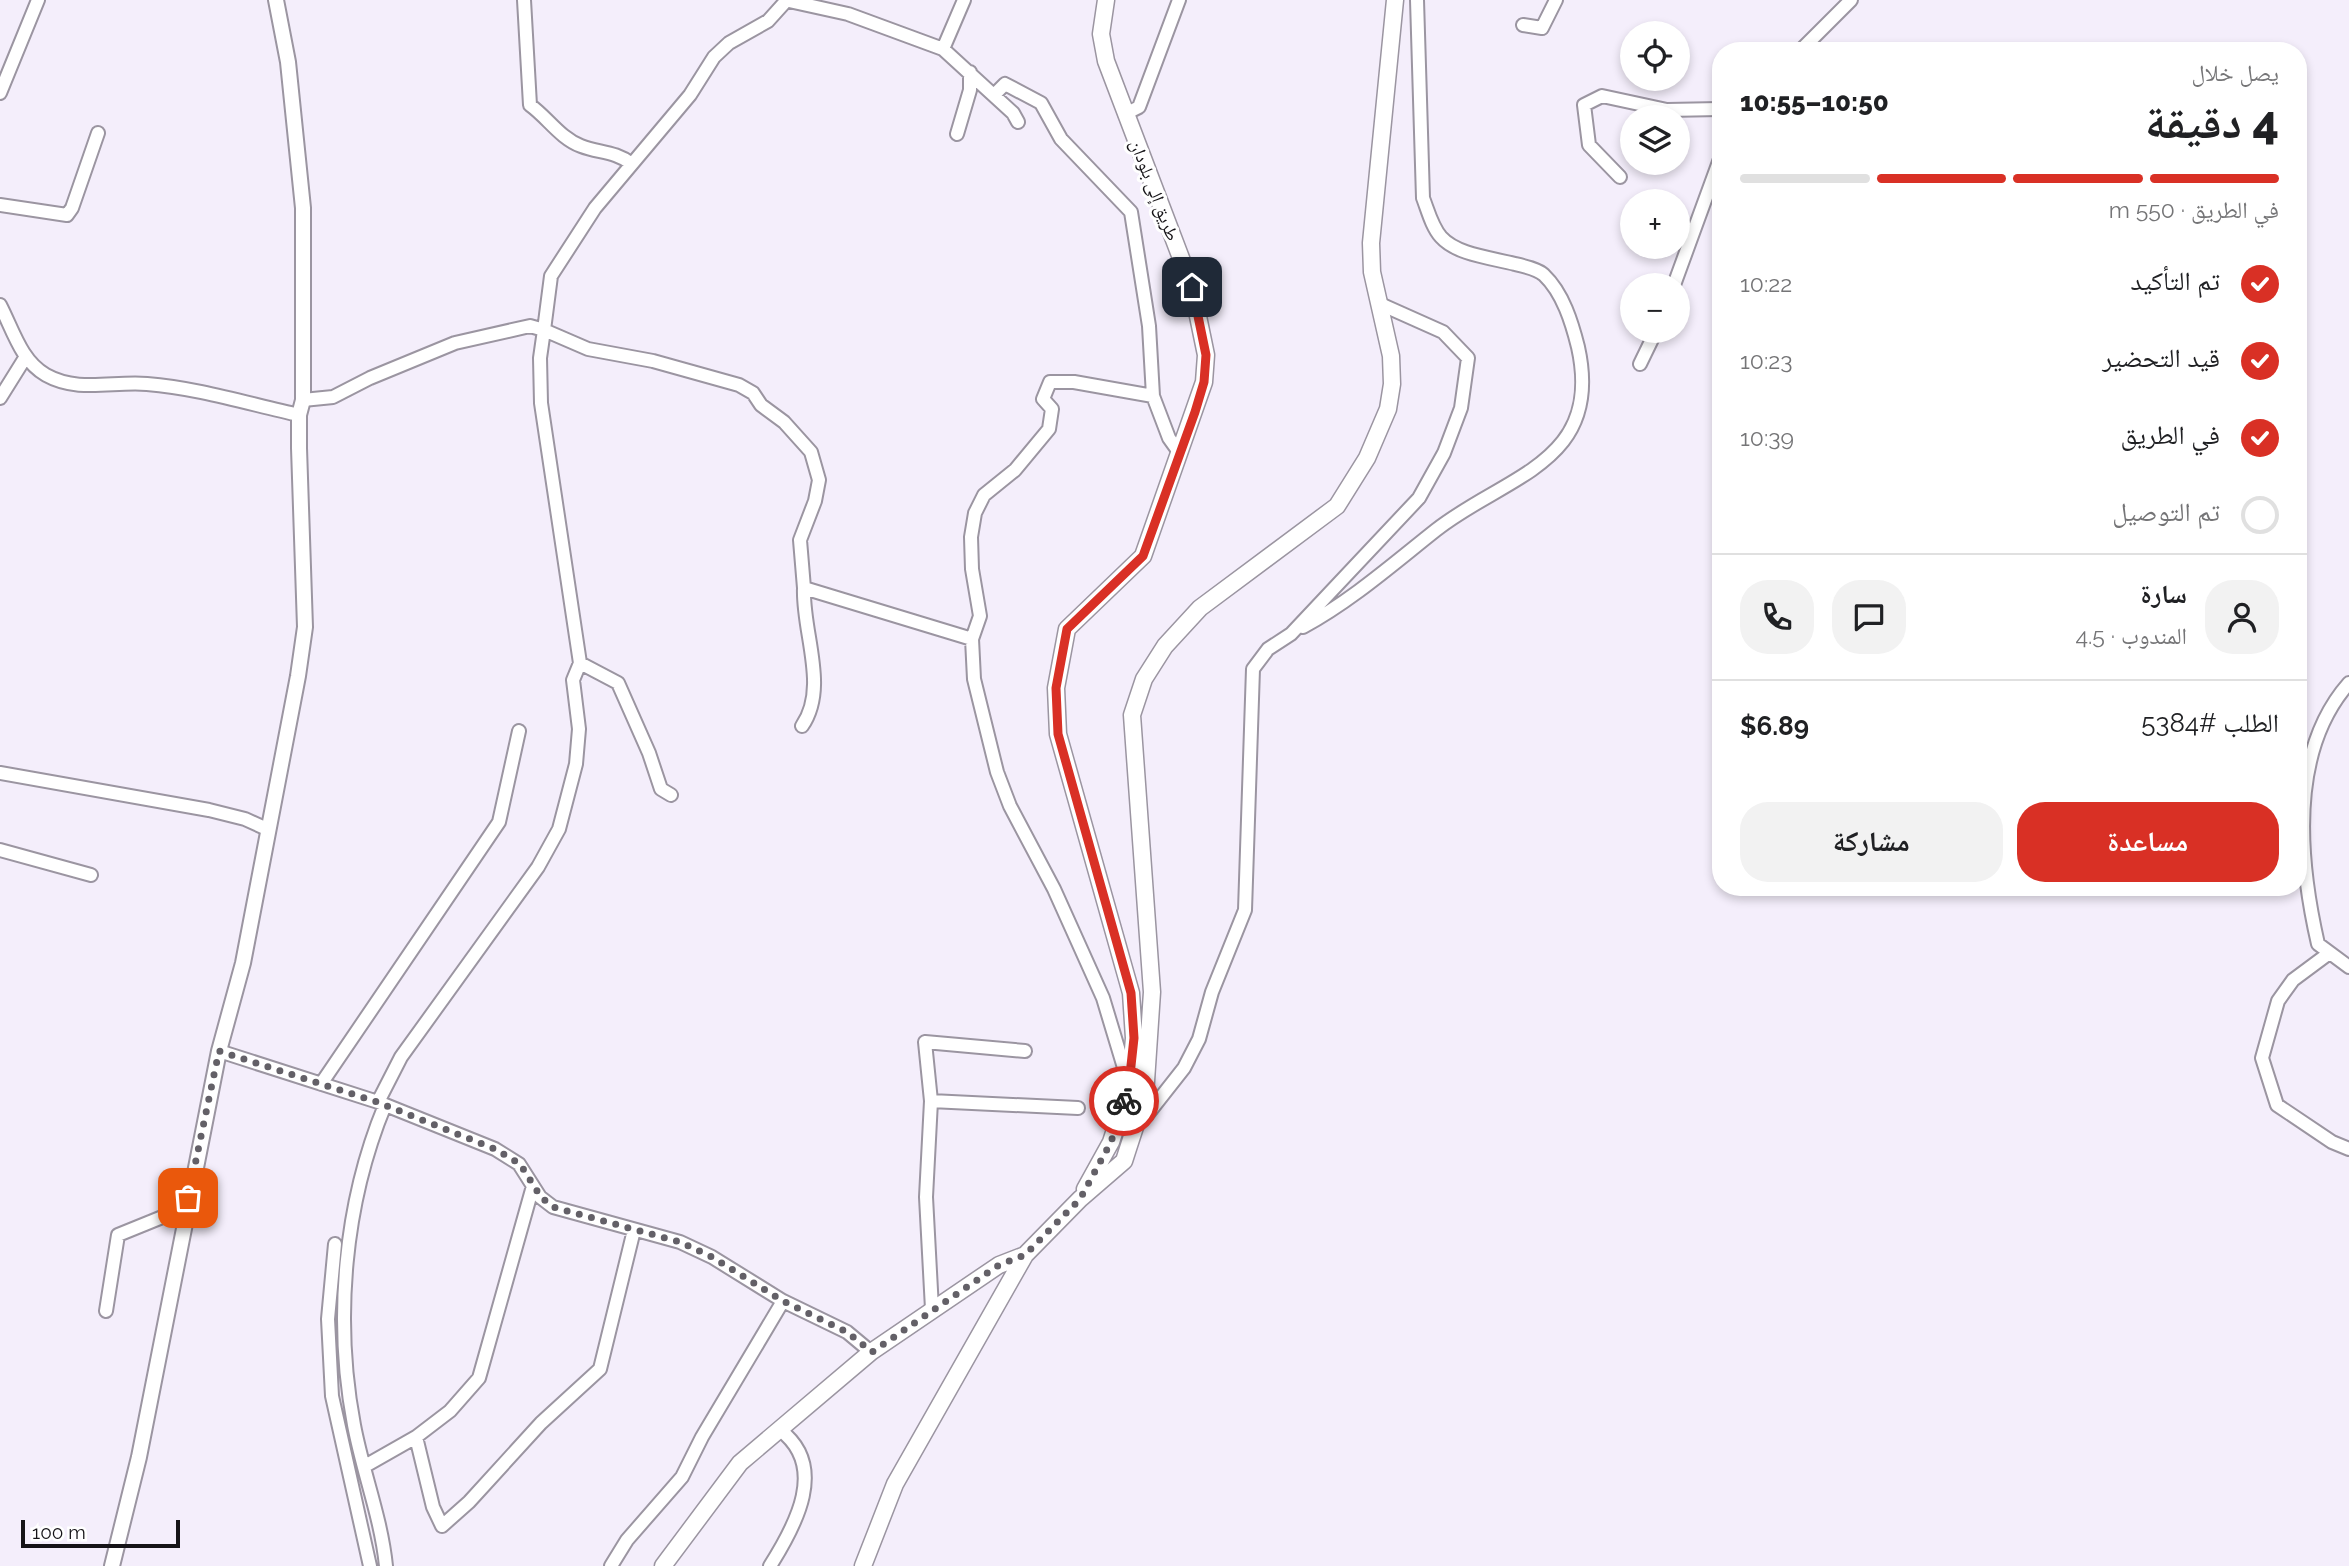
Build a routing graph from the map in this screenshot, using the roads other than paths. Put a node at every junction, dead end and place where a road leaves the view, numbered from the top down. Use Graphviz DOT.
graph roads {
  1 [pos="38,0"];
  2 [pos="276,0"];
  3 [pos="524,0"];
  4 [pos="964,0"];
  5 [pos="1105,0"];
  6 [pos="1180,0"];
  7 [pos="1395,0"];
  8 [pos="1417,0"];
  9 [pos="1556,0"];
  10 [pos="1851,0"];
  11 [pos="788,1"];
  12 [pos="1523,25"];
  13 [pos="1809,42"];
  14 [pos="943,49"];
  15 [pos="970,72"];
  16 [pos="0,93"];
  17 [pos="995,95"];
  18 [pos="1712,109"];
  19 [pos="1125,114"];
  20 [pos="1018,122"];
  21 [pos="98,133"];
  22 [pos="957,134"];
  23 [pos="632,163"];
  24 [pos="1620,177"];
  25 [pos="1712,181"];
  26 [pos="0,205"];
  27 [pos="1678,273"];
  28 [pos="1378,303"];
  29 [pos="0,305"];
  30 [pos="544,330"];
  31 [pos="1650,343"];
  32 [pos="25,358"];
  33 [pos="1640,364"];
  34 [pos="1153,396"];
  35 [pos="0,398"];
  36 [pos="303,400"];
  37 [pos="299,415"];
  38 [pos="1179,452"];
  39 [pos="804,587"];
  40 [pos="1291,634"];
  41 [pos="972,639"];
  42 [pos="580,663"];
  43 [pos="2349,683"];
  44 [pos="802,726"];
  45 [pos="520,731"];
  46 [pos="0,773"];
  47 [pos="2307,777"];
  48 [pos="671,795"];
  49 [pos="267,829"];
  50 [pos="0,850"];
  51 [pos="91,875"];
  52 [pos="2307,875"];
  53 [pos="2328,954"];
  54 [pos="2349,967"];
  55 [pos="219,1051"];
  56 [pos="1025,1051"];
  57 [pos="321,1084"];
  58 [pos="1129,1084"];
  59 [pos="931,1101"];
  60 [pos="381,1103"];
  61 [pos="1079,1108"];
  62 [pos="1138,1120"];
  63 [pos="2332,1142"];
  64 [pos="2349,1143"];
  65 [pos="2349,1149"];
  66 [pos="533,1186"];
  67 [pos="1080,1199"];
  68 [pos="187,1207"];
  69 [pos="634,1230"];
  70 [pos="335,1244"];
  71 [pos="1025,1255"];
  72 [pos="783,1301"];
  73 [pos="932,1310"];
  74 [pos="106,1311"];
  75 [pos="872,1352"];
  76 [pos="780,1430"];
  77 [pos="416,1437"];
  78 [pos="365,1466"];
  79 [pos="112,1566"];
  80 [pos="370,1566"];
  81 [pos="386,1566"];
  82 [pos="611,1566"];
  83 [pos="663,1566"];
  84 [pos="769,1566"];
  85 [pos="863,1566"];
  1 -- 16 [label="street"];
  2 -- 36 [label="street"];
  3 -- 23 [label="street"];
  4 -- 14 [label="street"];
  5 -- 19 [label="main road, طريق إلى بلودان"];
  6 -- 19 [label="street"];
  7 -- 28 [label="main road"];
  8 -- 40 [label="street"];
  9 -- 12 [label="street"];
  10 -- 13 [label="street"];
  11 -- 14 [label="street"];
  11 -- 23 [label="street"];
  14 -- 15 [label="street"];
  15 -- 17 [label="street"];
  15 -- 22 [label="street"];
  17 -- 20 [label="street"];
  17 -- 34 [label="street"];
  18 -- 24 [label="street"];
  19 -- 38 [label="main road, طريق إلى بلودان"];
  21 -- 26 [label="street"];
  23 -- 30 [label="street"];
  25 -- 27 [label="street"];
  28 -- 40 [label="street"];
  28 -- 62 [label="main road"];
  29 -- 32 [label="street"];
  30 -- 36 [label="street"];
  30 -- 39 [label="street"];
  30 -- 42 [label="street"];
  31 -- 33 [label="street"];
  32 -- 35 [label="street"];
  32 -- 37 [label="street"];
  34 -- 38 [label="street"];
  34 -- 41 [label="street"];
  36 -- 37 [label="street"];
  37 -- 49 [label="street"];
  38 -- 58 [label="main road, طريق إلى بلودان"];
  39 -- 41 [label="street"];
  39 -- 44 [label="street"];
  40 -- 62 [label="street"];
  41 -- 58 [label="street"];
  42 -- 48 [label="street"];
  42 -- 60 [label="street"];
  43 -- 47 [label="street"];
  45 -- 57 [label="street"];
  46 -- 49 [label="street"];
  49 -- 55 [label="street"];
  50 -- 51 [label="street"];
  52 -- 53 [label="street"];
  53 -- 54 [label="street"];
  53 -- 63 [label="street"];
  55 -- 57 [label="street"];
  55 -- 68 [label="street"];
  56 -- 59 [label="street"];
  57 -- 60 [label="street"];
  58 -- 67 [label="main road, طريق إلى بلودان"];
  59 -- 61 [label="street"];
  59 -- 73 [label="street"];
  60 -- 66 [label="street"];
  60 -- 78 [label="street"];
  62 -- 67 [label="main road"];
  63 -- 64 [label="street"];
  63 -- 65 [label="street"];
  66 -- 69 [label="street"];
  66 -- 77 [label="street"];
  67 -- 71 [label="main road"];
  68 -- 74 [label="street"];
  68 -- 79 [label="street"];
  69 -- 72 [label="street"];
  69 -- 77 [label="street"];
  70 -- 80 [label="street"];
  71 -- 73 [label="main road"];
  71 -- 85 [label="main road"];
  72 -- 75 [label="street"];
  72 -- 82 [label="street"];
  73 -- 75 [label="main road"];
  75 -- 76 [label="main road"];
  76 -- 83 [label="main road"];
  76 -- 84 [label="street"];
  77 -- 78 [label="street"];
  78 -- 81 [label="street"];
}
